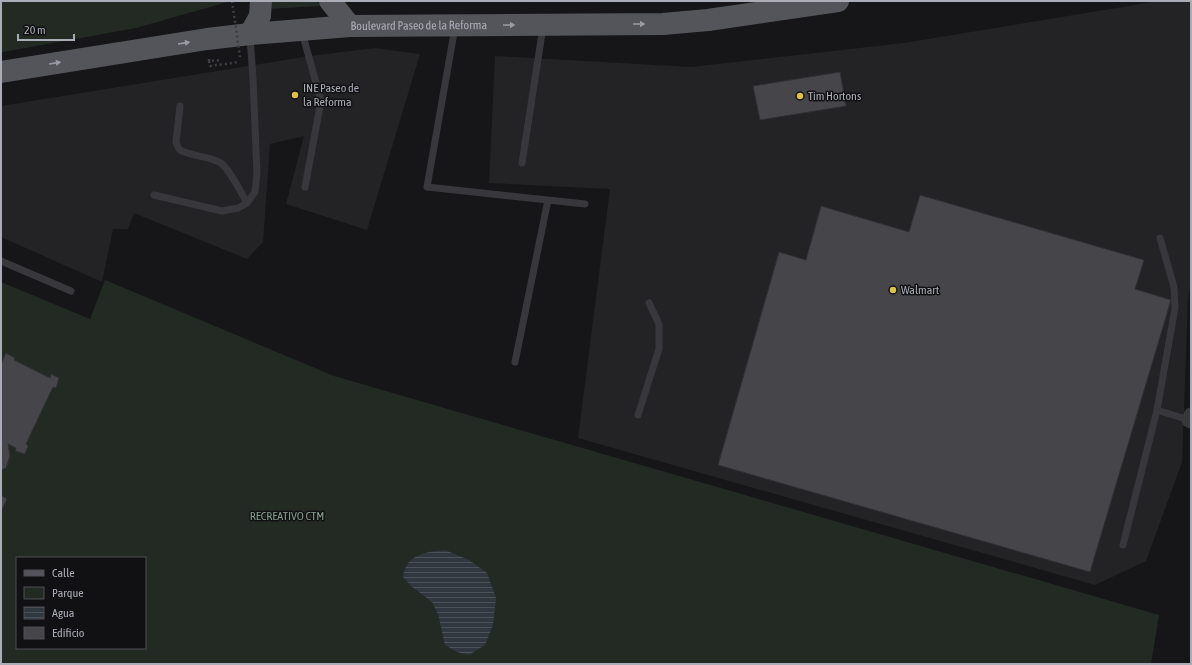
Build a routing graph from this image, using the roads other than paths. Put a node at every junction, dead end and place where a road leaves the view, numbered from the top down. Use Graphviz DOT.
graph roads {
  1 [pos="261,1"];
  2 [pos="330,1"];
  3 [pos="838,1"];
  4 [pos="543,24"];
  5 [pos="455,25"];
  6 [pos="350,26"];
  7 [pos="301,30"];
  8 [pos="250,34"];
  9 [pos="6,68"];
  10 [pos="180,106"];
  11 [pos="522,163"];
  12 [pos="305,187"];
  13 [pos="154,195"];
  14 [pos="548,200"];
  15 [pos="247,203"];
  16 [pos="585,204"];
  17 [pos="1160,238"];
  18 [pos="1,262"];
  19 [pos="71,292"];
  20 [pos="649,303"];
  21 [pos="515,362"];
  22 [pos="1157,410"];
  23 [pos="638,415"];
  24 [pos="1190,419"];
  25 [pos="1123,545"];
  1 -- 8 [label="main road"];
  2 -- 6 [label="main road"];
  4 -- 3 [label="main road, Boulevard Paseo de la Reforma, one-way"];
  5 -- 4 [label="main road, Boulevard Paseo de la Reforma, one-way"];
  4 -- 11 [label="lane"];
  5 -- 6 [label="main road, Boulevard Paseo de la Reforma"];
  5 -- 14 [label="lane"];
  6 -- 7 [label="main road, Boulevard Paseo de la Reforma"];
  7 -- 8 [label="main road, Boulevard Paseo de la Reforma"];
  7 -- 12 [label="lane"];
  9 -- 8 [label="main road, Boulevard Paseo de la Reforma, one-way"];
  8 -- 15 [label="lane"];
  10 -- 15 [label="lane"];
  13 -- 15 [label="lane"];
  14 -- 16 [label="lane"];
  14 -- 21 [label="lane"];
  17 -- 22 [label="lane"];
  18 -- 19 [label="lane"];
  20 -- 23 [label="lane"];
  22 -- 24 [label="lane"];
  22 -- 25 [label="lane"];
}
